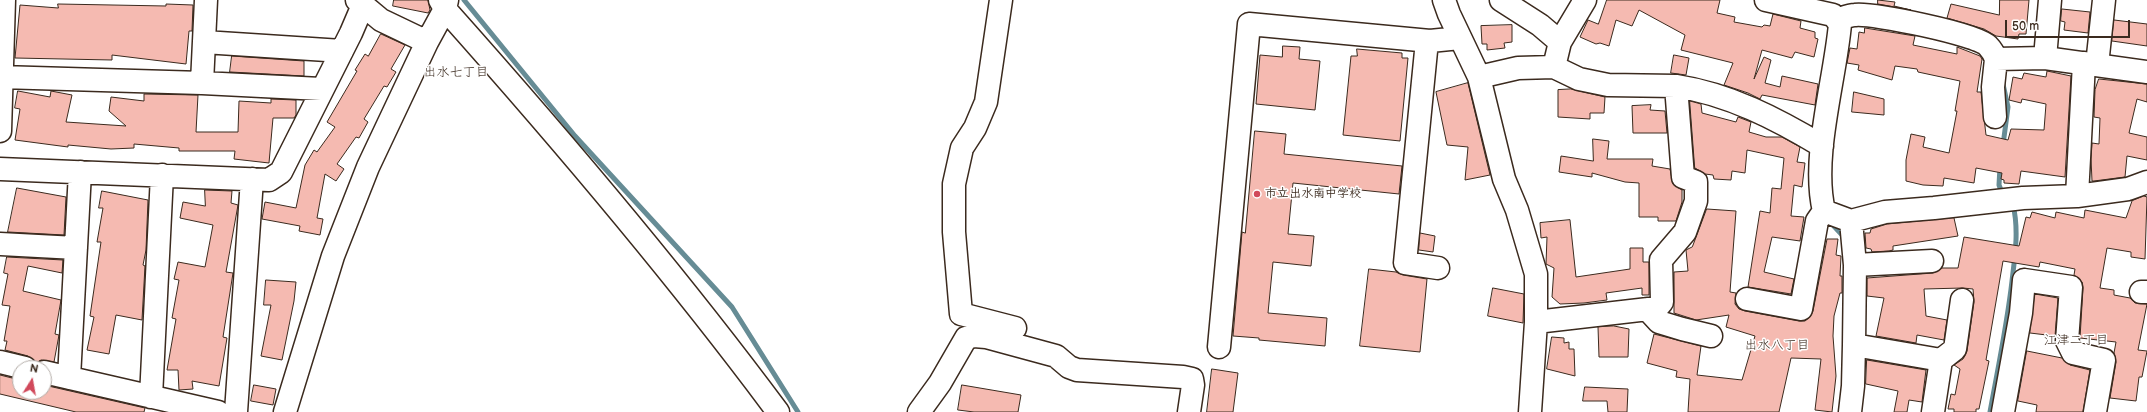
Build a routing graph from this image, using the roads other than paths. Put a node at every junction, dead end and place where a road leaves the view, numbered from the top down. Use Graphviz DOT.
graph roads {
  1 [pos="4,0"];
  2 [pos="206,0"];
  3 [pos="1001,0"];
  4 [pos="1444,0"];
  5 [pos="1501,0"];
  6 [pos="1585,0"];
  7 [pos="1766,0"];
  8 [pos="2050,0"];
  9 [pos="2104,0"];
  10 [pos="360,3"];
  11 [pos="444,3"];
  12 [pos="1814,5"];
  13 [pos="1837,20"];
  14 [pos="1460,38"];
  15 [pos="1427,41"];
  16 [pos="204,42"];
  17 [pos="427,42"];
  18 [pos="1560,42"];
  19 [pos="342,51"];
  20 [pos="1996,58"];
  21 [pos="2045,58"];
  22 [pos="2091,64"];
  23 [pos="1554,67"];
  24 [pos="2147,72"];
  25 [pos="1,77"];
  26 [pos="1479,77"];
  27 [pos="202,83"];
  28 [pos="1676,86"];
  29 [pos="321,90"];
  30 [pos="1995,117"];
  31 [pos="0,132"];
  32 [pos="1822,146"];
  33 [pos="0,169"];
  34 [pos="80,172"];
  35 [pos="162,175"];
  36 [pos="252,179"];
  37 [pos="2147,182"];
  38 [pos="2078,196"];
  39 [pos="1824,211"];
  40 [pos="1851,221"];
  41 [pos="0,244"];
  42 [pos="76,248"];
  43 [pos="1932,261"];
  44 [pos="1855,265"];
  45 [pos="1438,268"];
  46 [pos="1747,299"];
  47 [pos="1962,300"];
  48 [pos="1647,309"];
  49 [pos="1536,322"];
  50 [pos="1015,328"];
  51 [pos="1712,336"];
  52 [pos="1854,345"];
  53 [pos="1219,347"];
  54 [pos="1941,360"];
  55 [pos="0,362"];
  56 [pos="12,365"];
  57 [pos="52,374"];
  58 [pos="68,378"];
  59 [pos="151,397"];
  60 [pos="218,412"];
  61 [pos="236,412"];
  62 [pos="285,412"];
  63 [pos="778,412"];
  64 [pos="920,412"];
  65 [pos="1189,412"];
  66 [pos="1530,412"];
  67 [pos="1850,412"];
  68 [pos="1932,412"];
  69 [pos="2003,412"];
  70 [pos="2095,412"];
  1 -- 25 [label="street"];
  2 -- 16 [label="street"];
  3 -- 50 [label="street"];
  4 -- 14 [label="street"];
  5 -- 18 [label="street"];
  6 -- 18 [label="street"];
  7 -- 12 [label="street"];
  8 -- 21 [label="street"];
  9 -- 22 [label="street"];
  10 -- 17 [label="street"];
  10 -- 19 [label="street"];
  11 -- 17 [label="street"];
  11 -- 63 [label="street"];
  12 -- 13 [label="street"];
  13 -- 20 [label="street"];
  13 -- 32 [label="street"];
  14 -- 15 [label="street"];
  14 -- 26 [label="street"];
  15 -- 45 [label="street"];
  15 -- 53 [label="street"];
  16 -- 19 [label="street"];
  16 -- 27 [label="street"];
  17 -- 62 [label="street"];
  18 -- 23 [label="street"];
  19 -- 29 [label="street"];
  20 -- 21 [label="street"];
  20 -- 30 [label="street"];
  21 -- 22 [label="street"];
  22 -- 24 [label="street"];
  22 -- 38 [label="street"];
  23 -- 26 [label="street"];
  23 -- 28 [label="street"];
  25 -- 27 [label="street"];
  25 -- 31 [label="street"];
  26 -- 49 [label="street"];
  27 -- 29 [label="street"];
  28 -- 32 [label="street"];
  28 -- 48 [label="street"];
  29 -- 36 [label="street"];
  32 -- 39 [label="street"];
  33 -- 34 [label="street"];
  34 -- 35 [label="street"];
  34 -- 42 [label="street"];
  35 -- 36 [label="street"];
  35 -- 59 [label="street"];
  36 -- 61 [label="street"];
  37 -- 38 [label="street"];
  38 -- 40 [label="street"];
  39 -- 40 [label="street"];
  39 -- 46 [label="street"];
  40 -- 44 [label="street"];
  41 -- 42 [label="street"];
  42 -- 58 [label="street"];
  43 -- 44 [label="street"];
  44 -- 52 [label="street"];
  47 -- 54 [label="street"];
  48 -- 49 [label="street"];
  48 -- 51 [label="street"];
  49 -- 66 [label="street"];
  52 -- 54 [label="street"];
  52 -- 67 [label="street"];
  54 -- 68 [label="street"];
  55 -- 56 [label="street"];
  57 -- 58 [label="street"];
  58 -- 59 [label="street"];
  59 -- 60 [label="street"];
  64 -- 65 [label="street"];
  69 -- 70 [label="street"];
}
